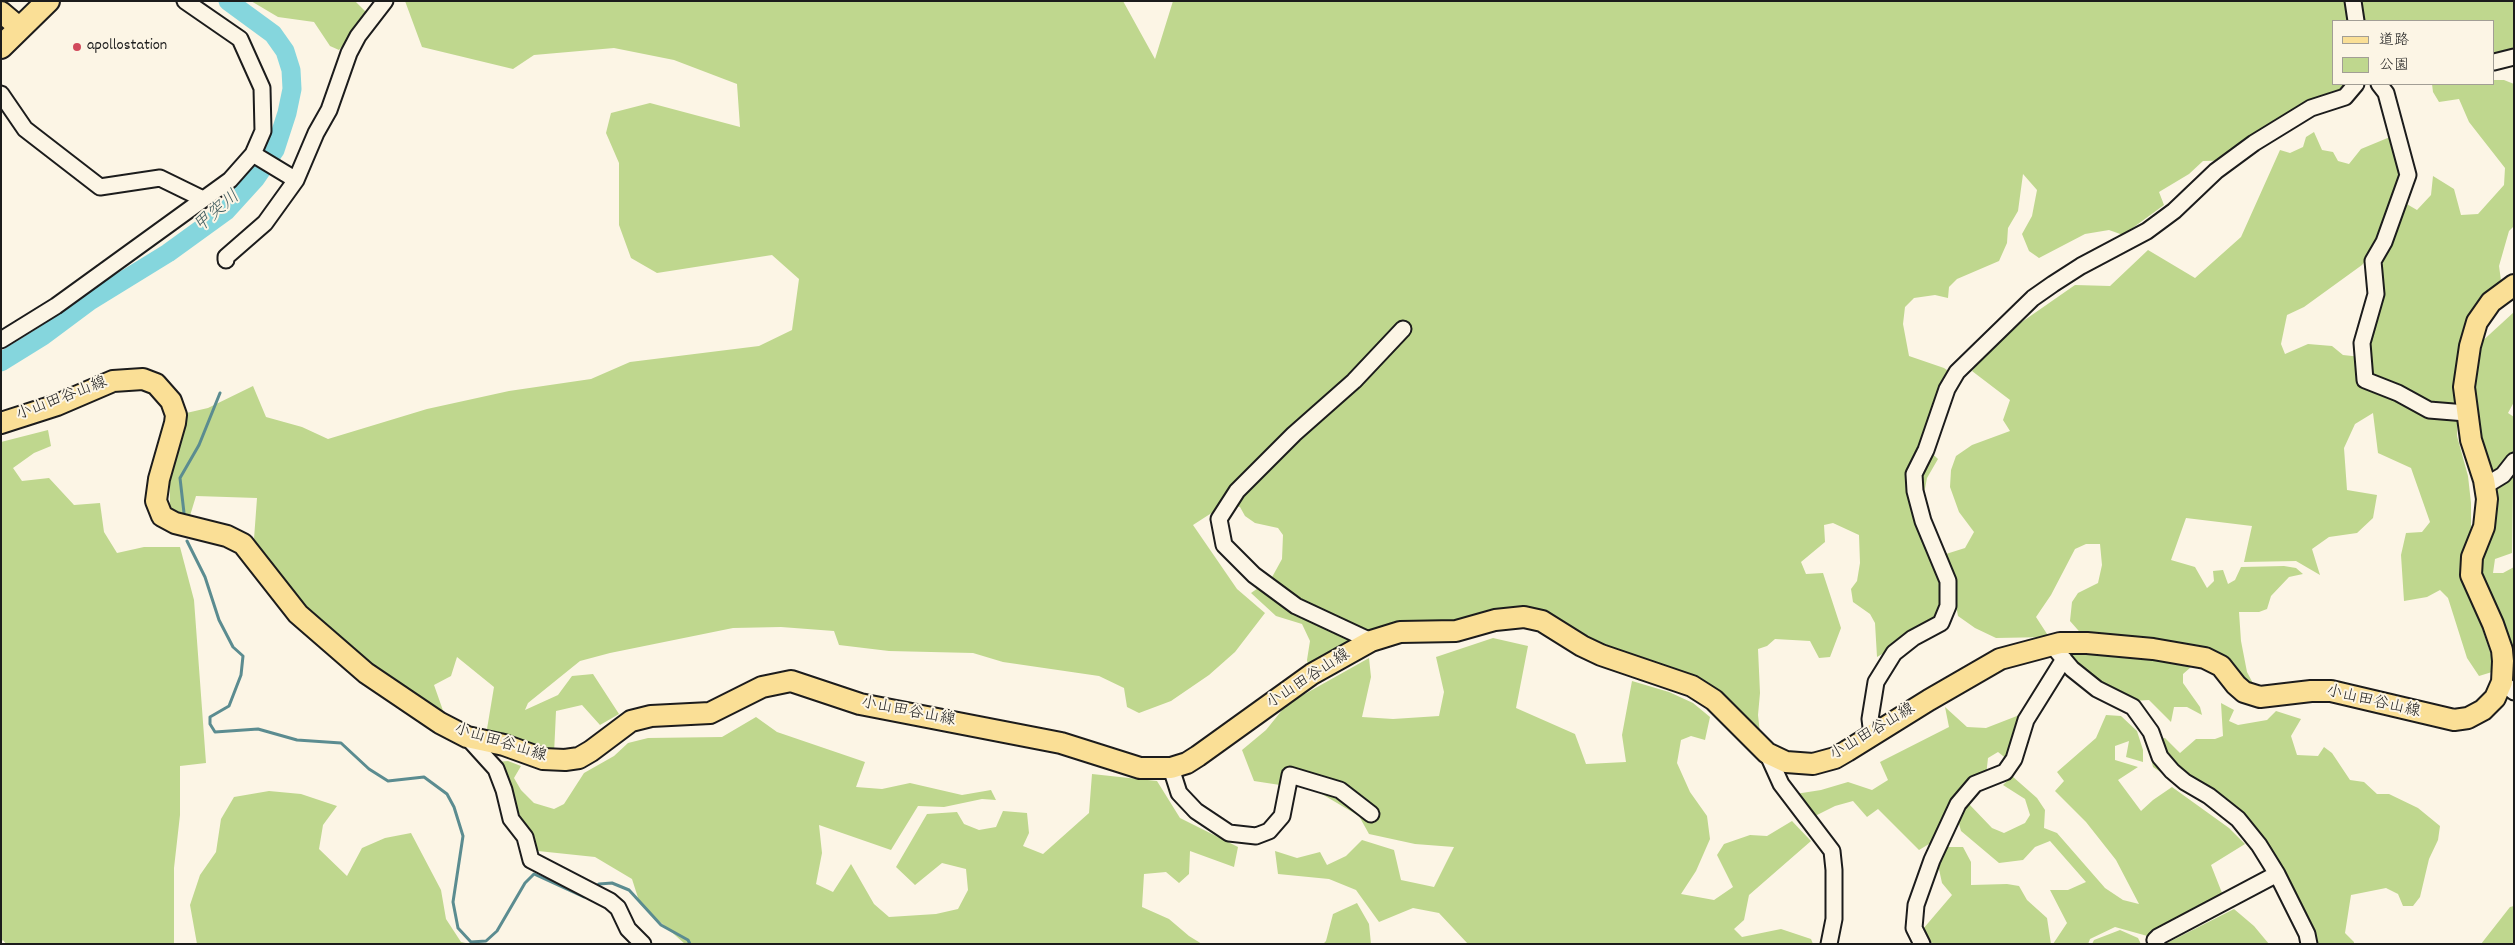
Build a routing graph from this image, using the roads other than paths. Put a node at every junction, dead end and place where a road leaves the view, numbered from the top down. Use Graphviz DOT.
graph roads {
  1 [pos="48,1"];
  2 [pos="185,1"];
  3 [pos="385,1"];
  4 [pos="2353,1"];
  5 [pos="1,12"];
  6 [pos="2356,20"];
  7 [pos="20,28"];
  8 [pos="1,47"];
  9 [pos="2514,57"];
  10 [pos="2495,62"];
  11 [pos="2355,85"];
  12 [pos="2380,85"];
  13 [pos="1,94"];
  14 [pos="253,154"];
  15 [pos="296,180"];
  16 [pos="203,199"];
  17 [pos="226,260"];
  18 [pos="2514,285"];
  19 [pos="1403,329"];
  20 [pos="1,340"];
  21 [pos="2466,413"];
  22 [pos="1,422"];
  23 [pos="2514,461"];
  24 [pos="2485,486"];
  25 [pos="1371,641"];
  26 [pos="2051,644"];
  27 [pos="2064,659"];
  28 [pos="2508,687"];
  29 [pos="1872,735"];
  30 [pos="467,737"];
  31 [pos="1767,753"];
  32 [pos="1171,768"];
  33 [pos="1371,814"];
  34 [pos="2278,874"];
  35 [pos="640,943"];
  36 [pos="1829,944"];
  37 [pos="1922,944"];
  38 [pos="2157,944"];
  39 [pos="2309,944"];
  1 -- 7 [label="highway"];
  2 -- 14 [label="street"];
  3 -- 15 [label="street"];
  4 -- 6 [label="street"];
  5 -- 7 [label="main road"];
  7 -- 8 [label="highway"];
  9 -- 10 [label="street"];
  11 -- 29 [label="street"];
  12 -- 21 [label="street"];
  13 -- 16 [label="street"];
  14 -- 15 [label="street"];
  14 -- 16 [label="street"];
  15 -- 17 [label="street"];
  16 -- 20 [label="street"];
  18 -- 21 [label="main road, 小山田谷山線"];
  19 -- 25 [label="street"];
  21 -- 24 [label="main road, 小山田谷山線"];
  22 -- 30 [label="main road, 小山田谷山線"];
  23 -- 24 [label="street"];
  24 -- 28 [label="main road, 小山田谷山線"];
  25 -- 31 [label="main road, 小山田谷山線"];
  25 -- 32 [label="main road, 小山田谷山線"];
  26 -- 27 [label="street"];
  26 -- 28 [label="main road, 小山田谷山線"];
  26 -- 29 [label="main road, 小山田谷山線"];
  27 -- 34 [label="street"];
  27 -- 37 [label="street"];
  29 -- 31 [label="main road, 小山田谷山線"];
  30 -- 32 [label="main road, 小山田谷山線"];
  30 -- 35 [label="street"];
  31 -- 36 [label="street"];
  32 -- 33 [label="street"];
  34 -- 38 [label="street"];
  34 -- 39 [label="street"];
}
